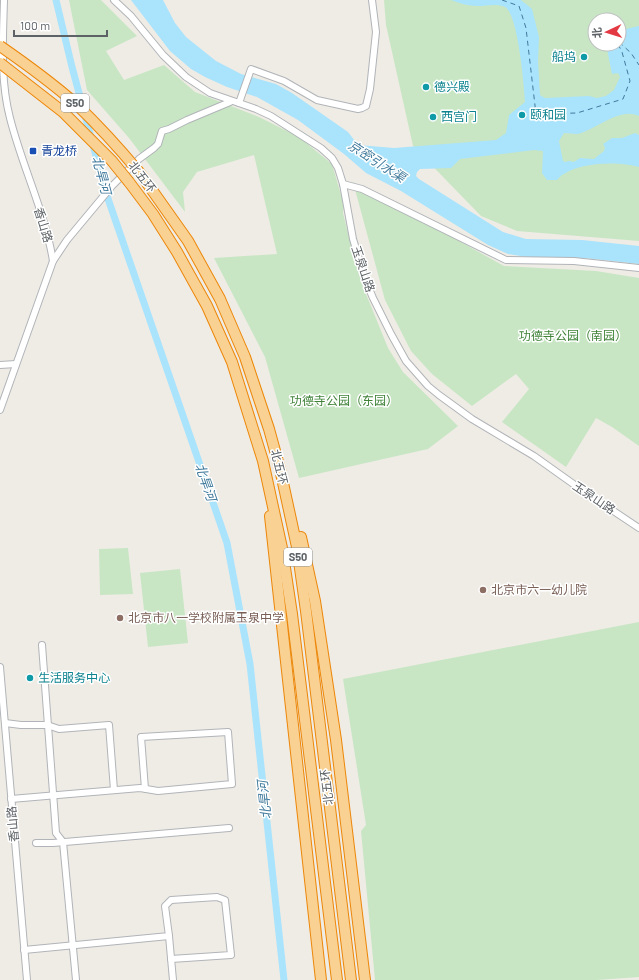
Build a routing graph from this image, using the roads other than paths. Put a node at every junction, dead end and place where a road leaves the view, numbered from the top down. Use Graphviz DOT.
graph roads {
  1 [pos="4,0"];
  2 [pos="114,0"];
  3 [pos="372,0"];
  4 [pos="2,34"];
  5 [pos="0,46"];
  6 [pos="0,63"];
  7 [pos="230,102"];
  8 [pos="239,103"];
  9 [pos="343,184"];
  10 [pos="53,261"];
  11 [pos="639,268"];
  12 [pos="16,364"];
  13 [pos="0,365"];
  14 [pos="3,393"];
  15 [pos="0,410"];
  16 [pos="263,460"];
  17 [pos="280,469"];
  18 [pos="639,528"];
  19 [pos="42,645"];
  20 [pos="0,667"];
  21 [pos="1,686"];
  22 [pos="1,699"];
  23 [pos="5,723"];
  24 [pos="47,725"];
  25 [pos="145,789"];
  26 [pos="114,790"];
  27 [pos="52,796"];
  28 [pos="11,799"];
  29 [pos="229,828"];
  30 [pos="64,842"];
  31 [pos="36,843"];
  32 [pos="169,936"];
  33 [pos="73,945"];
  34 [pos="24,950"];
  35 [pos="171,959"];
  36 [pos="350,977"];
  37 [pos="336,978"];
  38 [pos="27,980"];
  39 [pos="76,980"];
  40 [pos="173,980"];
  41 [pos="322,980"];
  42 [pos="365,980"];
  1 -- 4 [label="street, 香山路"];
  2 -- 8 [label="street, 玉泉山路"];
  3 -- 8 [label="street"];
  4 -- 10 [label="street, 香山路"];
  5 -- 17 [label="highway, 北五环 / S50, bridge"];
  6 -- 16 [label="highway, 北五环 / S50, bridge"];
  7 -- 10 [label="street"];
  8 -- 9 [label="street, 玉泉山路"];
  9 -- 11 [label="street"];
  9 -- 18 [label="street, 玉泉山路"];
  10 -- 12 [label="street"];
  12 -- 13 [label="street"];
  12 -- 14 [label="street"];
  14 -- 15 [label="street"];
  16 -- 37 [label="highway, 北五环 / S50"];
  16 -- 41 [label="highway"];
  17 -- 36 [label="highway, 北五环 / S50"];
  17 -- 42 [label="highway"];
  19 -- 24 [label="street"];
  20 -- 21 [label="street, 香山路"];
  21 -- 22 [label="street, 香山路"];
  22 -- 23 [label="street, 香山路"];
  23 -- 24 [label="street"];
  23 -- 28 [label="street, 香山路"];
  24 -- 26 [label="street"];
  24 -- 27 [label="street"];
  25 -- 25 [label="street"];
  25 -- 26 [label="street"];
  26 -- 27 [label="street"];
  27 -- 28 [label="street"];
  27 -- 30 [label="street"];
  28 -- 34 [label="street, 香山路"];
  29 -- 30 [label="street"];
  30 -- 31 [label="street"];
  30 -- 33 [label="street"];
  32 -- 33 [label="street"];
  32 -- 35 [label="street"];
  32 -- 35 [label="street"];
  33 -- 34 [label="street"];
  33 -- 39 [label="street"];
  34 -- 38 [label="street, 香山路"];
  35 -- 40 [label="street"];
}
